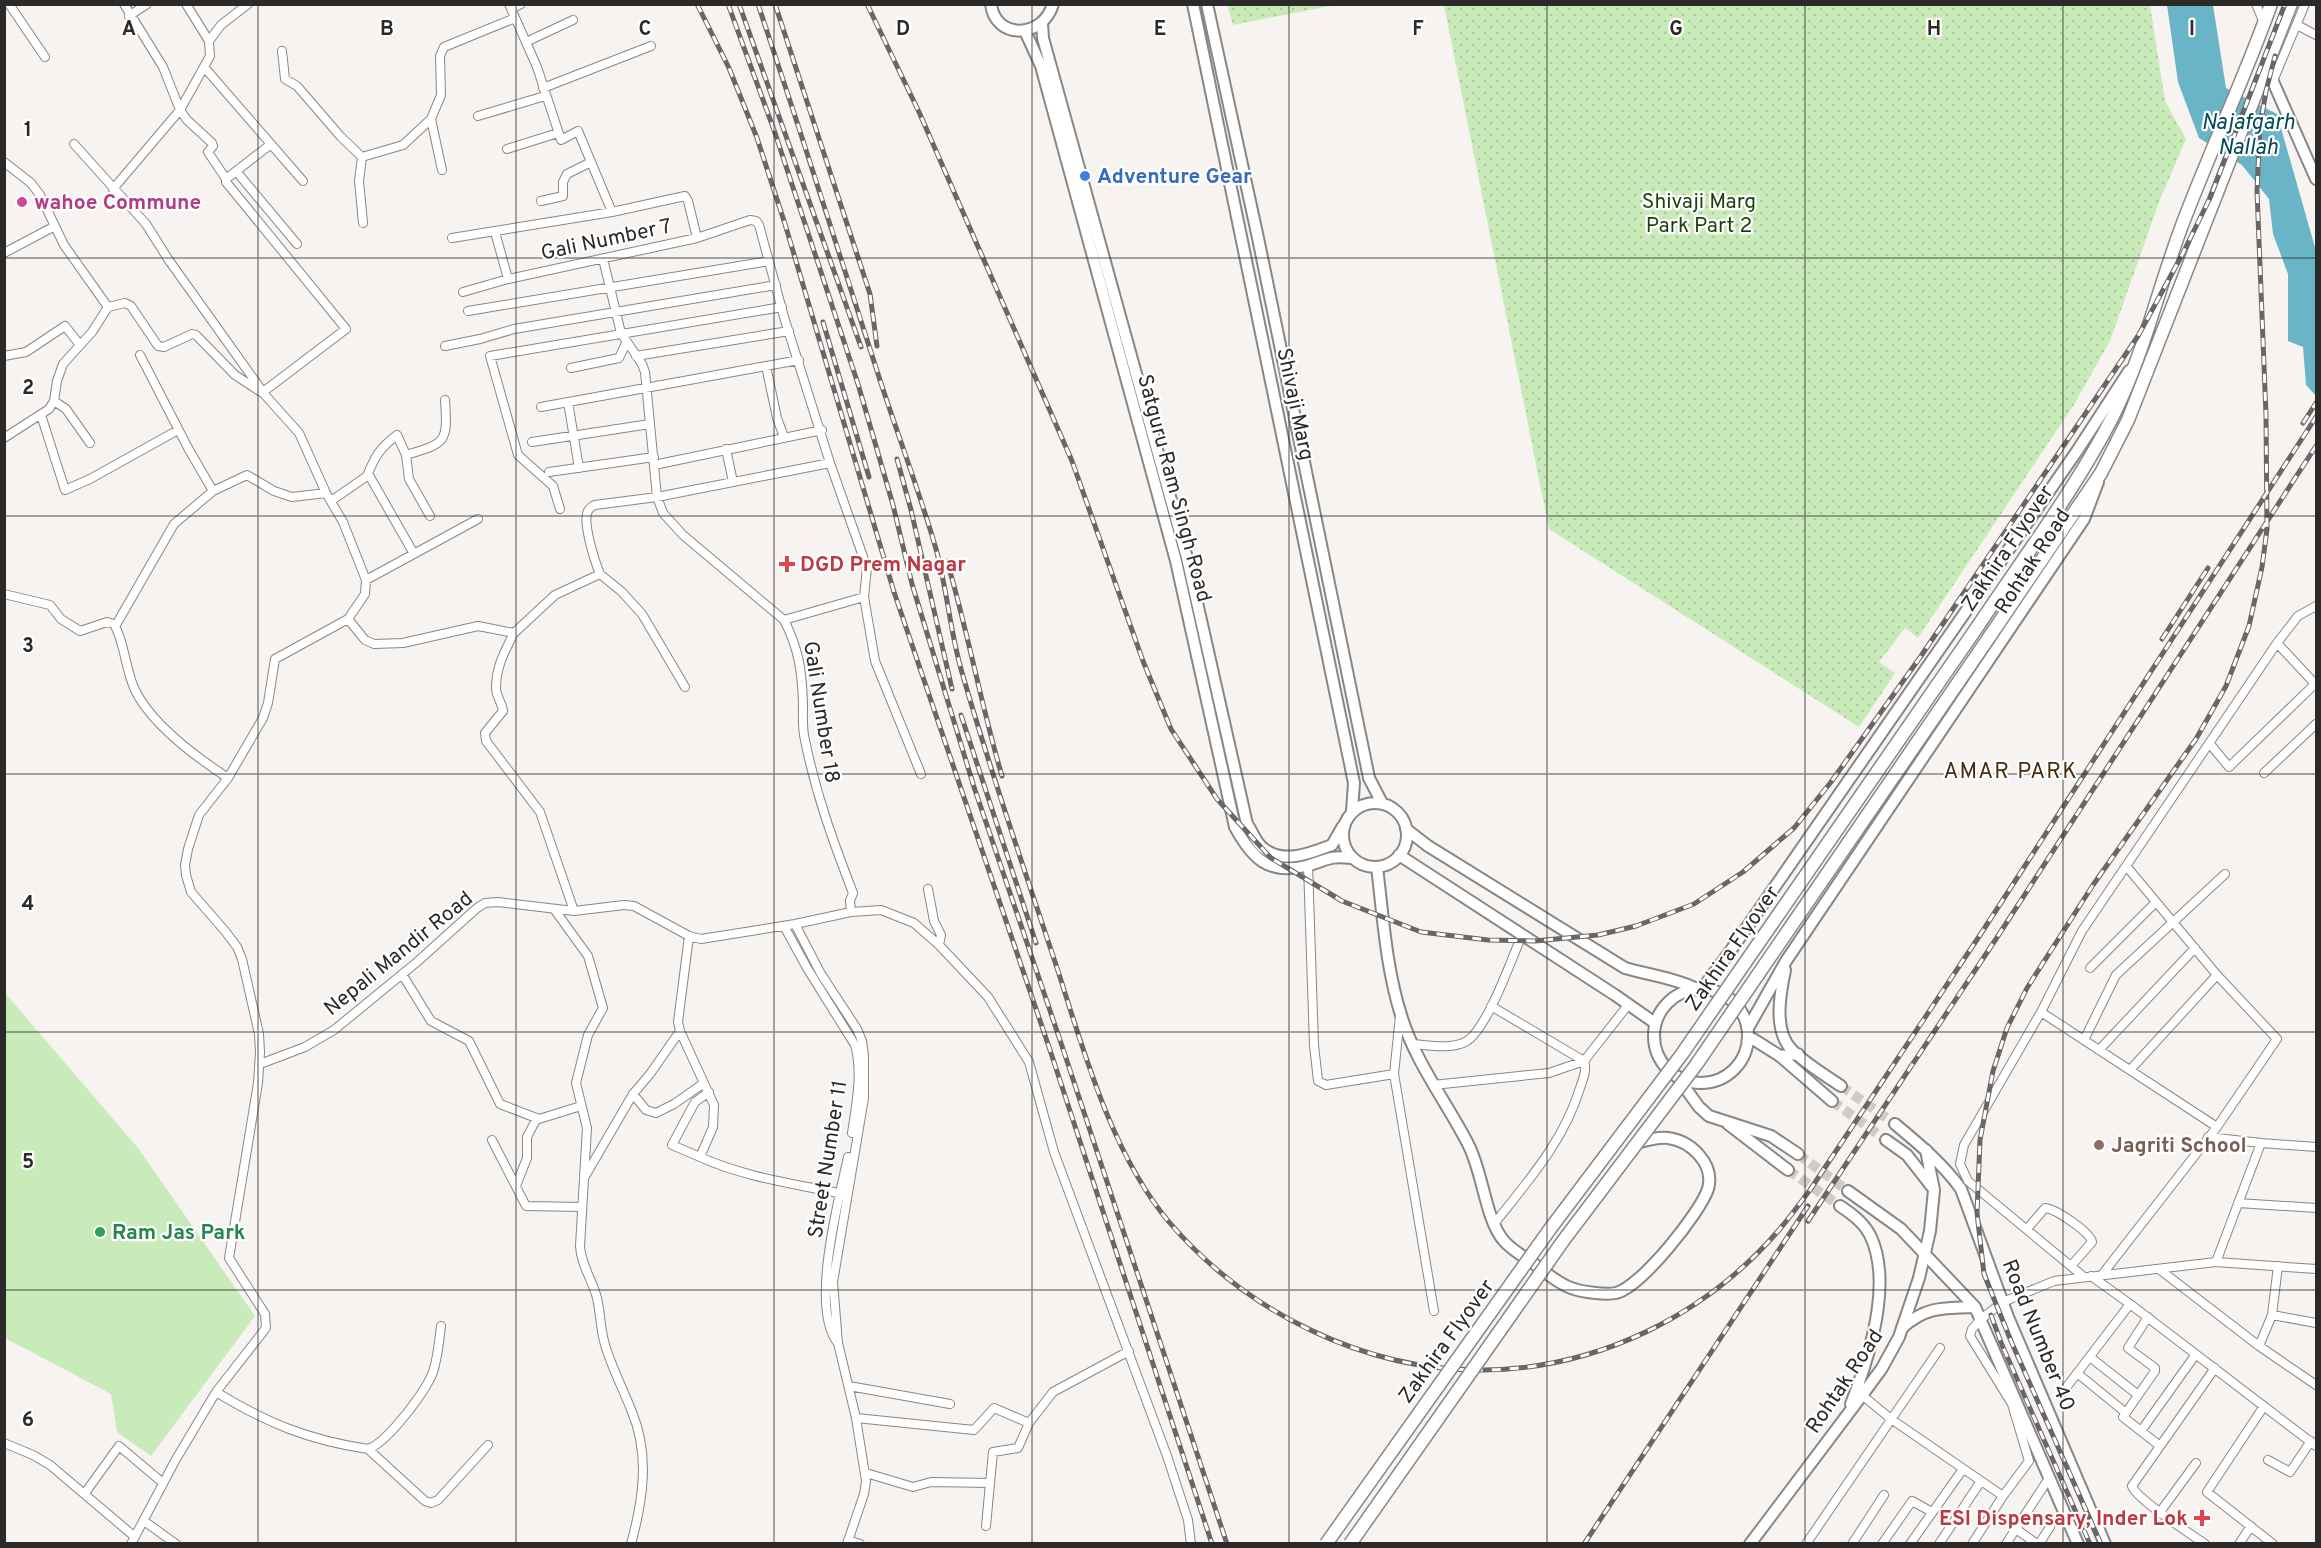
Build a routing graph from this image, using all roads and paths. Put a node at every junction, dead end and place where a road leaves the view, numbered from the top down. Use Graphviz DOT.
graph roads {
  1 [pos="9,4"];
  2 [pos="124,4"];
  3 [pos="147,4"];
  4 [pos="186,4"];
  5 [pos="248,4"];
  6 [pos="520,4"];
  7 [pos="990,4"];
  8 [pos="1053,4"];
  9 [pos="1193,4"];
  10 [pos="1208,4"];
  11 [pos="2256,4"];
  12 [pos="2271,4"];
  13 [pos="2291,4"];
  14 [pos="2305,4"];
  15 [pos="510,7"];
  16 [pos="129,16"];
  17 [pos="515,18"];
  18 [pos="573,20"];
  19 [pos="1042,24"];
  20 [pos="2264,24"];
  21 [pos="2297,25"];
  22 [pos="1025,31"];
  23 [pos="2316,35"];
  24 [pos="209,41"];
  25 [pos="526,42"];
  26 [pos="651,46"];
  27 [pos="282,51"];
  28 [pos="45,57"];
  29 [pos="204,67"];
  30 [pos="2267,68"];
  31 [pos="2273,81"];
  32 [pos="544,92"];
  33 [pos="180,110"];
  34 [pos="478,116"];
  35 [pos="431,119"];
  36 [pos="558,133"];
  37 [pos="74,144"];
  38 [pos="272,144"];
  39 [pos="507,149"];
  40 [pos="362,157"];
  41 [pos="4,162"];
  42 [pos="591,162"];
  43 [pos="442,170"];
  44 [pos="236,171"];
  45 [pos="226,179"];
  46 [pos="2316,179"];
  47 [pos="303,180"];
  48 [pos="113,189"];
  49 [pos="541,201"];
  50 [pos="612,212"];
  51 [pos="363,224"];
  52 [pos="55,226"];
  53 [pos="495,232"];
  54 [pos="452,238"];
  55 [pos="697,238"];
  56 [pos="297,244"];
  57 [pos="4,253"];
  58 [pos="603,259"];
  59 [pos="769,261"];
  60 [pos="508,279"];
  61 [pos="776,285"];
  62 [pos="610,287"];
  63 [pos="463,292"];
  64 [pos="108,307"];
  65 [pos="782,307"];
  66 [pos="468,311"];
  67 [pos="616,313"];
  68 [pos="789,331"];
  69 [pos="621,333"];
  70 [pos="626,343"];
  71 [pos="80,345"];
  72 [pos="445,346"];
  73 [pos="4,356"];
  74 [pos="140,356"];
  75 [pos="636,356"];
  76 [pos="2139,356"];
  77 [pos="799,360"];
  78 [pos="766,366"];
  79 [pos="571,368"];
  80 [pos="646,388"];
  81 [pos="264,393"];
  82 [pos="445,400"];
  83 [pos="54,401"];
  84 [pos="568,402"];
  85 [pos="541,407"];
  86 [pos="41,416"];
  87 [pos="650,424"];
  88 [pos="178,430"];
  89 [pos="822,430"];
  90 [pos="573,436"];
  91 [pos="784,437"];
  92 [pos="4,438"];
  93 [pos="532,442"];
  94 [pos="90,443"];
  95 [pos="726,449"];
  96 [pos="406,455"];
  97 [pos="654,461"];
  98 [pos="830,463"];
  99 [pos="579,468"];
  100 [pos="549,472"];
  101 [pos="2101,473"];
  102 [pos="367,476"];
  103 [pos="733,482"];
  104 [pos="213,491"];
  105 [pos="326,493"];
  106 [pos="657,497"];
  107 [pos="331,501"];
  108 [pos="560,509"];
  109 [pos="430,516"];
  110 [pos="478,519"];
  111 [pos="414,554"];
  112 [pos="600,574"];
  113 [pos="366,580"];
  114 [pos="4,594"];
  115 [pos="864,597"];
  116 [pos="2316,606"];
  117 [pos="348,619"];
  118 [pos="784,620"];
  119 [pos="116,626"];
  120 [pos="514,633"];
  121 [pos="2277,643"];
  122 [pos="2316,685"];
  123 [pos="685,687"];
  124 [pos="2316,724"];
  125 [pos="2210,744"];
  126 [pos="2264,773"];
  127 [pos="921,774"];
  128 [pos="228,778"];
  129 [pos="1382,803"];
  130 [pos="1352,811"];
  131 [pos="1344,826"];
  132 [pos="1406,829"];
  133 [pos="1400,855"];
  134 [pos="1351,858"];
  135 [pos="1308,865"];
  136 [pos="1377,867"];
  137 [pos="2127,867"];
  138 [pos="2225,874"];
  139 [pos="928,889"];
  140 [pos="2157,902"];
  141 [pos="554,909"];
  142 [pos="574,911"];
  143 [pos="851,912"];
  144 [pos="2174,923"];
  145 [pos="795,924"];
  146 [pos="784,926"];
  147 [pos="1522,935"];
  148 [pos="688,936"];
  149 [pos="939,945"];
  150 [pos="2195,948"];
  151 [pos="1786,961"];
  152 [pos="2090,968"];
  153 [pos="402,974"];
  154 [pos="2217,975"];
  155 [pos="1699,988"];
  156 [pos="1628,1005"];
  157 [pos="1491,1006"];
  158 [pos="2041,1012"];
  159 [pos="1400,1015"];
  160 [pos="1655,1023"];
  161 [pos="1748,1028"];
  162 [pos="680,1031"];
  163 [pos="2084,1040"];
  164 [pos="1748,1042"];
  165 [pos="1412,1044"];
  166 [pos="2099,1050"];
  167 [pos="1798,1054"];
  168 [pos="1780,1056"];
  169 [pos="1584,1061"];
  170 [pos="260,1064"];
  171 [pos="2130,1070"];
  172 [pos="1394,1074"];
  173 [pos="1678,1078"];
  174 [pos="704,1083"];
  175 [pos="1433,1085"];
  176 [pos="1841,1086"];
  177 [pos="709,1092"];
  178 [pos="633,1094"];
  179 [pos="1832,1101"];
  180 [pos="581,1106"];
  181 [pos="537,1118"];
  182 [pos="1728,1124"];
  183 [pos="1895,1124"];
  184 [pos="2217,1127"];
  185 [pos="2208,1137"];
  186 [pos="492,1140"];
  187 [pos="1886,1140"];
  188 [pos="1637,1143"];
  189 [pos="2261,1143"];
  190 [pos="2316,1147"];
  191 [pos="1926,1150"];
  192 [pos="1798,1154"];
  193 [pos="700,1156"];
  194 [pos="1788,1170"];
  195 [pos="583,1179"];
  196 [pos="516,1186"];
  197 [pos="1934,1190"];
  198 [pos="1848,1191"];
  199 [pos="843,1194"];
  200 [pos="2238,1203"];
  201 [pos="582,1206"];
  202 [pos="1840,1206"];
  203 [pos="2316,1208"];
  204 [pos="1494,1224"];
  205 [pos="2027,1229"];
  206 [pos="1926,1254"];
  207 [pos="2216,1262"];
  208 [pos="2071,1266"];
  209 [pos="2278,1266"];
  210 [pos="2159,1269"];
  211 [pos="2316,1269"];
  212 [pos="2087,1276"];
  213 [pos="2101,1276"];
  214 [pos="2003,1302"];
  215 [pos="2130,1304"];
  216 [pos="1975,1307"];
  217 [pos="1434,1311"];
  218 [pos="2272,1315"];
  219 [pos="2148,1317"];
  220 [pos="1981,1319"];
  221 [pos="2316,1323"];
  222 [pos="441,1326"];
  223 [pos="1902,1328"];
  224 [pos="2259,1346"];
  225 [pos="1940,1348"];
  226 [pos="1129,1351"];
  227 [pos="2196,1354"];
  228 [pos="2090,1357"];
  229 [pos="2215,1368"];
  230 [pos="2077,1373"];
  231 [pos="2316,1385"];
  232 [pos="849,1386"];
  233 [pos="216,1392"];
  234 [pos="2062,1393"];
  235 [pos="1862,1395"];
  236 [pos="2138,1395"];
  237 [pos="950,1404"];
  238 [pos="2264,1406"];
  239 [pos="2126,1413"];
  240 [pos="856,1418"];
  241 [pos="1845,1418"];
  242 [pos="1891,1419"];
  243 [pos="1029,1423"];
  244 [pos="2141,1431"];
  245 [pos="4,1443"];
  246 [pos="2314,1444"];
  247 [pos="488,1445"];
  248 [pos="2160,1446"];
  249 [pos="368,1449"];
  250 [pos="2268,1460"];
  251 [pos="2196,1463"];
  252 [pos="1963,1469"];
  253 [pos="866,1473"];
  254 [pos="2049,1478"];
  255 [pos="1981,1481"];
  256 [pos="163,1483"];
  257 [pos="990,1483"];
  258 [pos="85,1493"];
  259 [pos="1884,1495"];
  260 [pos="2002,1496"];
  261 [pos="1932,1512"];
  262 [pos="2160,1512"];
  263 [pos="144,1521"];
  264 [pos="986,1526"];
  265 [pos="2251,1526"];
  266 [pos="2050,1527"];
  267 [pos="2016,1528"];
  268 [pos="133,1540"];
  269 [pos="847,1542"];
  270 [pos="176,1544"];
  271 [pos="631,1544"];
  272 [pos="860,1544"];
  273 [pos="1191,1544"];
  274 [pos="1326,1544"];
  275 [pos="1350,1544"];
  276 [pos="1750,1544"];
  277 [pos="1806,1544"];
  278 [pos="1852,1544"];
  279 [pos="1882,1544"];
  280 [pos="1910,1544"];
  281 [pos="1939,1544"];
  282 [pos="1972,1544"];
  283 [pos="2006,1544"];
  284 [pos="2038,1544"];
  285 [pos="2078,1544"];
  286 [pos="2104,1544"];
  287 [pos="2205,1544"];
  288 [pos="2239,1544"];
  289 [pos="2273,1544"];
  1 -- 28 [label="street"];
  2 -- 16 [label="street"];
  3 -- 16 [label="street"];
  4 -- 24 [label="street"];
  5 -- 24 [label="street"];
  6 -- 15 [label="street"];
  7 -- 22 [label="main road"];
  8 -- 19 [label="main road"];
  9 -- 130 [label="main road, Shivaji Marg"];
  10 -- 129 [label="main road, Shivaji Marg"];
  11 -- 20 [label="street"];
  12 -- 20 [label="main road, Rohtak Road"];
  13 -- 30 [label="main road, Rohtak Road"];
  14 -- 21 [label="street"];
  15 -- 17 [label="street"];
  16 -- 33 [label="street"];
  17 -- 25 [label="street"];
  17 -- 35 [label="street"];
  18 -- 25 [label="street"];
  19 -- 22 [label="main road"];
  19 -- 131 [label="main road, Satguru Ram Singh Road"];
  20 -- 76 [label="main road, Rohtak Road"];
  21 -- 23 [label="street"];
  21 -- 31 [label="street"];
  22 -- 135 [label="main road, Satguru Ram Singh Road"];
  24 -- 29 [label="street"];
  25 -- 32 [label="street"];
  26 -- 32 [label="street"];
  27 -- 40 [label="street"];
  29 -- 33 [label="street"];
  29 -- 38 [label="street"];
  30 -- 31 [label="main road"];
  30 -- 101 [label="main road, Rohtak Road"];
  31 -- 46 [label="main road"];
  32 -- 34 [label="street"];
  32 -- 36 [label="street"];
  33 -- 45 [label="street"];
  33 -- 48 [label="street"];
  35 -- 40 [label="street"];
  35 -- 43 [label="street"];
  36 -- 39 [label="street"];
  36 -- 42 [label="street"];
  37 -- 48 [label="street"];
  38 -- 44 [label="street"];
  38 -- 47 [label="street"];
  40 -- 51 [label="street"];
  41 -- 52 [label="street"];
  42 -- 49 [label="street"];
  42 -- 50 [label="street"];
  44 -- 45 [label="street"];
  44 -- 56 [label="street"];
  45 -- 81 [label="street"];
  48 -- 81 [label="street"];
  50 -- 53 [label="street"];
  50 -- 55 [label="street"];
  52 -- 57 [label="street"];
  52 -- 64 [label="street"];
  53 -- 54 [label="street"];
  53 -- 60 [label="street"];
  55 -- 58 [label="street, Gali Number 7"];
  55 -- 59 [label="street, Gali Number 7"];
  58 -- 60 [label="street, Gali Number 7"];
  58 -- 62 [label="street"];
  59 -- 61 [label="street"];
  59 -- 62 [label="street"];
  60 -- 63 [label="street, Gali Number 7"];
  61 -- 65 [label="street"];
  61 -- 67 [label="street"];
  62 -- 66 [label="street"];
  62 -- 67 [label="street"];
  64 -- 71 [label="street"];
  64 -- 81 [label="street"];
  65 -- 68 [label="street"];
  65 -- 69 [label="street"];
  67 -- 69 [label="street"];
  67 -- 72 [label="street"];
  68 -- 75 [label="street"];
  68 -- 77 [label="street"];
  69 -- 70 [label="street"];
  69 -- 108 [label="street"];
  70 -- 75 [label="street"];
  70 -- 79 [label="street"];
  71 -- 73 [label="street"];
  71 -- 83 [label="street"];
  74 -- 88 [label="street"];
  75 -- 80 [label="street"];
  76 -- 155 [label="main road, Rohtak Road"];
  76 -- 274 [label="main road, Zakhira Flyover, bridge"];
  77 -- 78 [label="street"];
  77 -- 89 [label="street"];
  78 -- 80 [label="street"];
  78 -- 91 [label="street"];
  80 -- 84 [label="street"];
  80 -- 87 [label="street"];
  81 -- 105 [label="street"];
  82 -- 96 [label="street"];
  83 -- 86 [label="street"];
  83 -- 94 [label="street"];
  84 -- 85 [label="street"];
  84 -- 90 [label="street"];
  86 -- 88 [label="street"];
  86 -- 92 [label="street"];
  87 -- 90 [label="street"];
  87 -- 97 [label="street"];
  88 -- 104 [label="street"];
  89 -- 91 [label="street"];
  89 -- 98 [label="street"];
  90 -- 93 [label="street"];
  90 -- 99 [label="street"];
  91 -- 95 [label="street"];
  95 -- 97 [label="street"];
  95 -- 103 [label="street"];
  96 -- 102 [label="street"];
  96 -- 109 [label="street"];
  97 -- 99 [label="street"];
  97 -- 106 [label="street"];
  98 -- 103 [label="street"];
  98 -- 115 [label="street"];
  99 -- 100 [label="street"];
  101 -- 151 [label="main road, Rohtak Road"];
  101 -- 188 [label="main road, Zakhira Flyover, bridge"];
  102 -- 107 [label="street"];
  102 -- 111 [label="street"];
  103 -- 106 [label="street"];
  104 -- 105 [label="street"];
  104 -- 119 [label="street"];
  105 -- 107 [label="street"];
  106 -- 112 [label="street"];
  106 -- 118 [label="street"];
  107 -- 113 [label="street"];
  110 -- 111 [label="street"];
  111 -- 113 [label="street"];
  112 -- 120 [label="street"];
  112 -- 123 [label="street"];
  113 -- 117 [label="street"];
  114 -- 119 [label="street"];
  115 -- 118 [label="street"];
  115 -- 127 [label="street"];
  116 -- 121 [label="street"];
  117 -- 120 [label="street"];
  117 -- 128 [label="street"];
  118 -- 143 [label="street, Gali Number 18"];
  119 -- 128 [label="street"];
  120 -- 142 [label="street"];
  121 -- 122 [label="street"];
  121 -- 125 [label="street"];
  122 -- 125 [label="street"];
  124 -- 126 [label="street"];
  125 -- 137 [label="street"];
  128 -- 170 [label="street"];
  129 -- 130 [label="main road"];
  129 -- 132 [label="main road"];
  130 -- 131 [label="main road"];
  131 -- 134 [label="main road"];
  132 -- 133 [label="main road"];
  132 -- 155 [label="main road"];
  133 -- 136 [label="main road"];
  133 -- 147 [label="main road"];
  134 -- 135 [label="main road, Satguru Ram Singh Road"];
  134 -- 136 [label="main road"];
  135 -- 172 [label="street"];
  136 -- 159 [label="main road"];
  137 -- 140 [label="street"];
  137 -- 158 [label="street"];
  138 -- 144 [label="street"];
  139 -- 149 [label="street"];
  140 -- 144 [label="street"];
  140 -- 152 [label="street"];
  141 -- 142 [label="street, Nepali Mandir Road"];
  141 -- 153 [label="street, Nepali Mandir Road"];
  141 -- 180 [label="street"];
  142 -- 148 [label="street, Nepali Mandir Road"];
  143 -- 145 [label="street, Nepali Mandir Road"];
  143 -- 149 [label="street, Nepali Mandir Road"];
  144 -- 150 [label="street"];
  144 -- 163 [label="street"];
  145 -- 146 [label="street, Nepali Mandir Road"];
  145 -- 199 [label="street, Street Number 11"];
  146 -- 148 [label="street, Nepali Mandir Road"];
  146 -- 199 [label="street, Street Number 11"];
  147 -- 156 [label="main road"];
  147 -- 157 [label="street"];
  148 -- 162 [label="street"];
  149 -- 226 [label="street, Nepali Mandir Road"];
  150 -- 154 [label="street"];
  150 -- 166 [label="street"];
  151 -- 161 [label="main road, Rohtak Road"];
  151 -- 167 [label="main road"];
  153 -- 170 [label="street, Nepali Mandir Road"];
  153 -- 181 [label="street"];
  154 -- 171 [label="street"];
  154 -- 184 [label="street"];
  155 -- 160 [label="main road"];
  155 -- 161 [label="main road"];
  156 -- 160 [label="main road"];
  156 -- 169 [label="street"];
  157 -- 165 [label="street"];
  157 -- 169 [label="street"];
  158 -- 163 [label="street"];
  158 -- 205 [label="street"];
  159 -- 165 [label="main road"];
  159 -- 172 [label="street"];
  160 -- 173 [label="main road"];
  161 -- 164 [label="main road"];
  162 -- 174 [label="street"];
  162 -- 178 [label="street"];
  163 -- 166 [label="street"];
  164 -- 168 [label="main road"];
  164 -- 173 [label="main road"];
  165 -- 175 [label="main road"];
  166 -- 171 [label="street"];
  167 -- 168 [label="main road"];
  167 -- 176 [label="main road"];
  168 -- 179 [label="main road"];
  169 -- 175 [label="street"];
  169 -- 204 [label="street"];
  170 -- 233 [label="street"];
  171 -- 184 [label="street"];
  172 -- 217 [label="street"];
  173 -- 182 [label="main road"];
  174 -- 177 [label="street"];
  174 -- 178 [label="street"];
  175 -- 204 [label="main road"];
  177 -- 193 [label="street"];
  177 -- 193 [label="street"];
  178 -- 195 [label="street"];
  180 -- 181 [label="street"];
  180 -- 195 [label="street"];
  181 -- 196 [label="street"];
  182 -- 192 [label="main road"];
  182 -- 194 [label="main road"];
  183 -- 191 [label="main road, Road Number 40"];
  184 -- 185 [label="street"];
  185 -- 189 [label="street"];
  185 -- 213 [label="street"];
  186 -- 196 [label="street"];
  187 -- 197 [label="main road"];
  188 -- 204 [label="main road"];
  188 -- 275 [label="main road, Zakhira Flyover, bridge"];
  189 -- 190 [label="street"];
  189 -- 200 [label="street"];
  191 -- 197 [label="main road, Rohtak Road"];
  191 -- 214 [label="main road, Road Number 40"];
  193 -- 199 [label="street"];
  195 -- 201 [label="street"];
  196 -- 201 [label="street"];
  197 -- 206 [label="main road, Rohtak Road"];
  198 -- 206 [label="main road"];
  199 -- 232 [label="street, Street Number 11"];
  200 -- 203 [label="street"];
  200 -- 207 [label="street"];
  201 -- 271 [label="street"];
  202 -- 241 [label="main road"];
  205 -- 208 [label="street"];
  205 -- 208 [label="street"];
  206 -- 216 [label="main road"];
  206 -- 223 [label="main road, Rohtak Road"];
  207 -- 209 [label="street"];
  207 -- 210 [label="street"];
  208 -- 212 [label="street"];
  209 -- 211 [label="street"];
  209 -- 218 [label="street"];
  210 -- 213 [label="street"];
  210 -- 224 [label="street"];
  212 -- 213 [label="street"];
  212 -- 214 [label="street"];
  212 -- 215 [label="street"];
  214 -- 220 [label="street"];
  214 -- 286 [label="main road, Road Number 40"];
  215 -- 219 [label="street"];
  215 -- 228 [label="street"];
  216 -- 220 [label="main road"];
  216 -- 223 [label="main road"];
  218 -- 221 [label="street"];
  218 -- 224 [label="street"];
  219 -- 227 [label="street"];
  219 -- 236 [label="street"];
  220 -- 254 [label="main road"];
  220 -- 260 [label="street"];
  222 -- 249 [label="street"];
  223 -- 235 [label="main road, Rohtak Road"];
  224 -- 231 [label="street"];
  225 -- 242 [label="street"];
  226 -- 243 [label="street"];
  226 -- 273 [label="street, Nepali Mandir Road"];
  227 -- 229 [label="street"];
  227 -- 244 [label="street"];
  228 -- 230 [label="street"];
  228 -- 236 [label="street"];
  229 -- 238 [label="street"];
  229 -- 248 [label="street"];
  230 -- 234 [label="street"];
  230 -- 239 [label="street"];
  232 -- 237 [label="street"];
  232 -- 240 [label="street, Street Number 11"];
  233 -- 249 [label="street"];
  233 -- 256 [label="street"];
  235 -- 241 [label="main road, Rohtak Road"];
  235 -- 242 [label="street"];
  236 -- 239 [label="street"];
  238 -- 246 [label="street"];
  238 -- 265 [label="street"];
  239 -- 244 [label="street"];
  240 -- 243 [label="street"];
  240 -- 253 [label="street, Street Number 11"];
  241 -- 276 [label="main road, Rohtak Road"];
  242 -- 252 [label="street"];
  242 -- 277 [label="street"];
  243 -- 257 [label="street"];
  244 -- 248 [label="street"];
  245 -- 258 [label="street"];
  246 -- 250 [label="street"];
  247 -- 249 [label="street"];
  248 -- 262 [label="street"];
  251 -- 262 [label="street"];
  252 -- 255 [label="street"];
  252 -- 261 [label="street"];
  253 -- 257 [label="street"];
  253 -- 269 [label="street, Street Number 11"];
  254 -- 267 [label="street"];
  254 -- 285 [label="main road"];
  255 -- 260 [label="street"];
  255 -- 281 [label="street"];
  256 -- 258 [label="street"];
  256 -- 263 [label="street"];
  257 -- 264 [label="street"];
  258 -- 268 [label="street"];
  259 -- 278 [label="street"];
  260 -- 282 [label="street"];
  261 -- 279 [label="street"];
  261 -- 280 [label="street"];
  262 -- 287 [label="street"];
  263 -- 268 [label="street"];
  263 -- 270 [label="street"];
  265 -- 288 [label="street"];
  265 -- 289 [label="street"];
  266 -- 284 [label="street"];
  267 -- 283 [label="street"];
  267 -- 284 [label="street"];
  269 -- 272 [label="street"];
}
